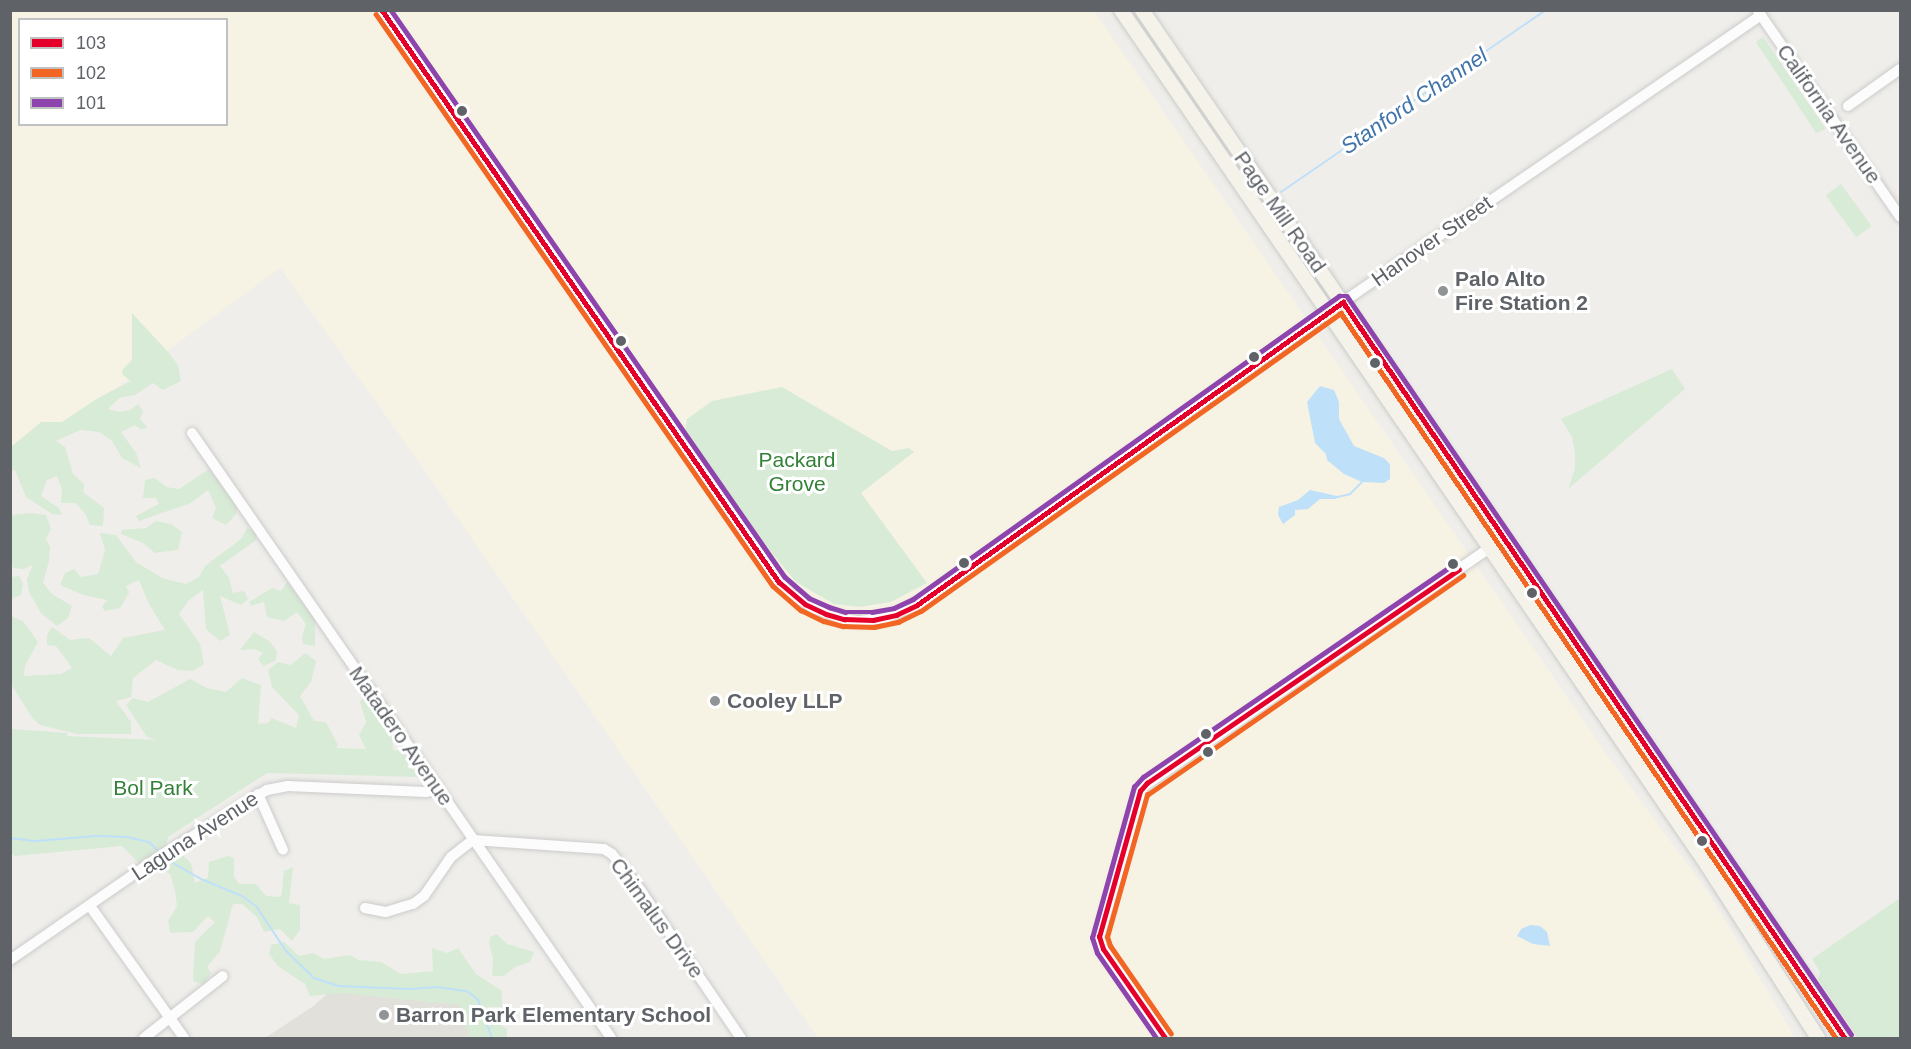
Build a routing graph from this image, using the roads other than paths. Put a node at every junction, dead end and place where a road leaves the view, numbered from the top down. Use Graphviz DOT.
graph roads {
  1 [pos="382,10"];
  2 [pos="1121,10"];
  3 [pos="1142,10"];
  4 [pos="1760,13"];
  5 [pos="1900,69"];
  6 [pos="1848,106"];
  7 [pos="1900,217"];
  8 [pos="1343,302"];
  9 [pos="1327,314"];
  10 [pos="192,433"];
  11 [pos="1503,538"];
  12 [pos="1489,548"];
  13 [pos="439,789"];
  14 [pos="258,794"];
  15 [pos="473,840"];
  16 [pos="283,850"];
  17 [pos="90,906"];
  18 [pos="365,908"];
  19 [pos="10,960"];
  20 [pos="223,976"];
  21 [pos="170,1018"];
  22 [pos="144,1038"];
  23 [pos="184,1038"];
  24 [pos="611,1038"];
  25 [pos="741,1038"];
  26 [pos="1165,1038"];
  27 [pos="1818,1038"];
  28 [pos="1845,1038"];
  1 -- 9 [label="street, Hanover Street"];
  2 -- 9 [label="main road, Page Mill Road"];
  3 -- 8 [label="main road, Page Mill Road"];
  4 -- 7 [label="street, California Avenue"];
  4 -- 8 [label="street, Hanover Street"];
  5 -- 6 [label="street"];
  8 -- 9 [label="street, Hanover Street"];
  8 -- 11 [label="main road, Page Mill Road"];
  9 -- 12 [label="main road, Page Mill Road"];
  10 -- 13 [label="street, Matadero Avenue"];
  11 -- 12 [label="street"];
  11 -- 28 [label="main road, Page Mill Road"];
  12 -- 26 [label="street"];
  12 -- 27 [label="main road, Page Mill Road"];
  13 -- 14 [label="street, Laguna Avenue"];
  13 -- 15 [label="street, Matadero Avenue"];
  14 -- 16 [label="street"];
  14 -- 17 [label="street, Laguna Avenue"];
  15 -- 18 [label="street"];
  15 -- 24 [label="street, Matadero Avenue"];
  15 -- 25 [label="street, Chimalus Drive"];
  17 -- 19 [label="street, Laguna Avenue"];
  17 -- 21 [label="street"];
  20 -- 21 [label="street"];
  21 -- 22 [label="street"];
  21 -- 23 [label="street"];
}
